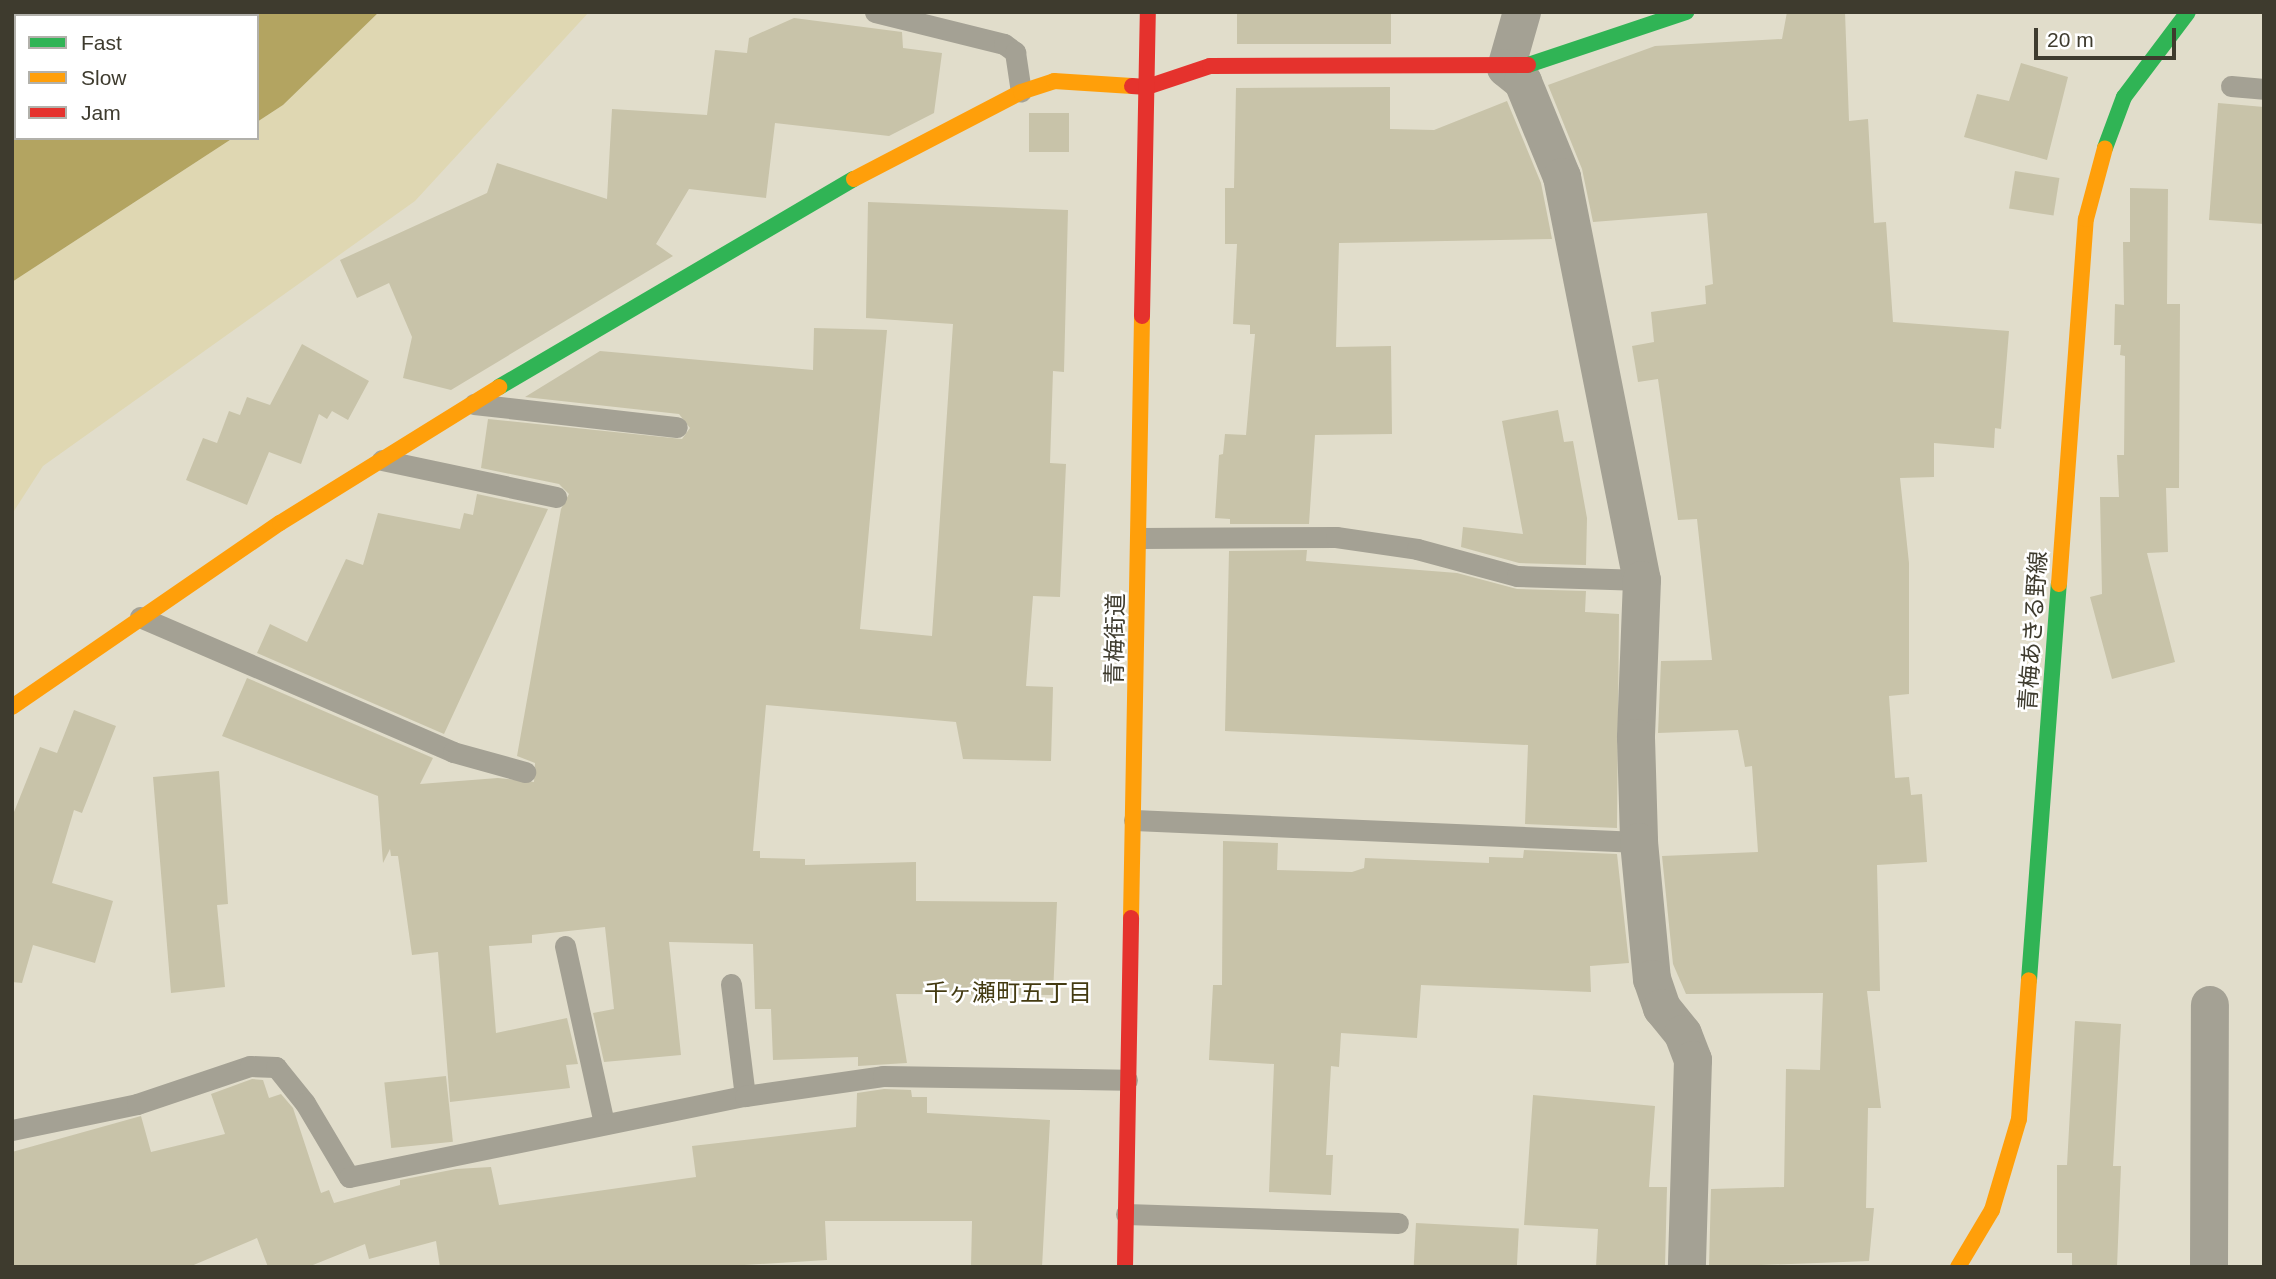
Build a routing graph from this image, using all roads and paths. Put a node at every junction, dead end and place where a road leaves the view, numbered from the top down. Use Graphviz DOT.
graph roads {
  1 [pos="875,12"];
  2 [pos="1148,12"];
  3 [pos="1522,12"];
  4 [pos="1686,12"];
  5 [pos="2188,12"];
  6 [pos="1506,68"];
  7 [pos="2231,86"];
  8 [pos="1147,87"];
  9 [pos="2264,89"];
  10 [pos="1021,92"];
  11 [pos="470,404"];
  12 [pos="677,427"];
  13 [pos="382,460"];
  14 [pos="556,498"];
  15 [pos="1140,538"];
  16 [pos="1642,580"];
  17 [pos="140,617"];
  18 [pos="12,707"];
  19 [pos="525,772"];
  20 [pos="1134,820"];
  21 [pos="1639,842"];
  22 [pos="565,946"];
  23 [pos="731,984"];
  24 [pos="2210,1005"];
  25 [pos="1127,1080"];
  26 [pos="745,1096"];
  27 [pos="604,1124"];
  28 [pos="12,1130"];
  29 [pos="1126,1214"];
  30 [pos="1398,1223"];
  31 [pos="1125,1267"];
  32 [pos="1688,1267"];
  33 [pos="1958,1267"];
  34 [pos="2209,1267"];
  1 -- 10 [label="lane"];
  2 -- 8 [label="main road, 青梅街道"];
  3 -- 6 [label="street"];
  4 -- 6 [label="main road"];
  5 -- 33 [label="main road, 青梅あきる野線"];
  6 -- 8 [label="main road"];
  6 -- 16 [label="street"];
  7 -- 9 [label="lane"];
  8 -- 10 [label="main road"];
  8 -- 15 [label="main road, 青梅街道"];
  10 -- 11 [label="main road"];
  11 -- 12 [label="lane"];
  11 -- 13 [label="main road"];
  13 -- 14 [label="lane"];
  13 -- 17 [label="main road"];
  15 -- 16 [label="lane"];
  15 -- 20 [label="main road, 青梅街道"];
  16 -- 21 [label="street"];
  17 -- 18 [label="main road"];
  17 -- 19 [label="lane"];
  20 -- 21 [label="lane"];
  20 -- 25 [label="main road, 青梅街道"];
  21 -- 32 [label="street"];
  22 -- 27 [label="lane"];
  23 -- 26 [label="lane"];
  24 -- 34 [label="street"];
  25 -- 26 [label="lane"];
  25 -- 29 [label="main road, 青梅街道"];
  26 -- 27 [label="lane"];
  27 -- 28 [label="lane"];
  29 -- 30 [label="lane"];
  29 -- 31 [label="main road, 青梅街道"];
}
